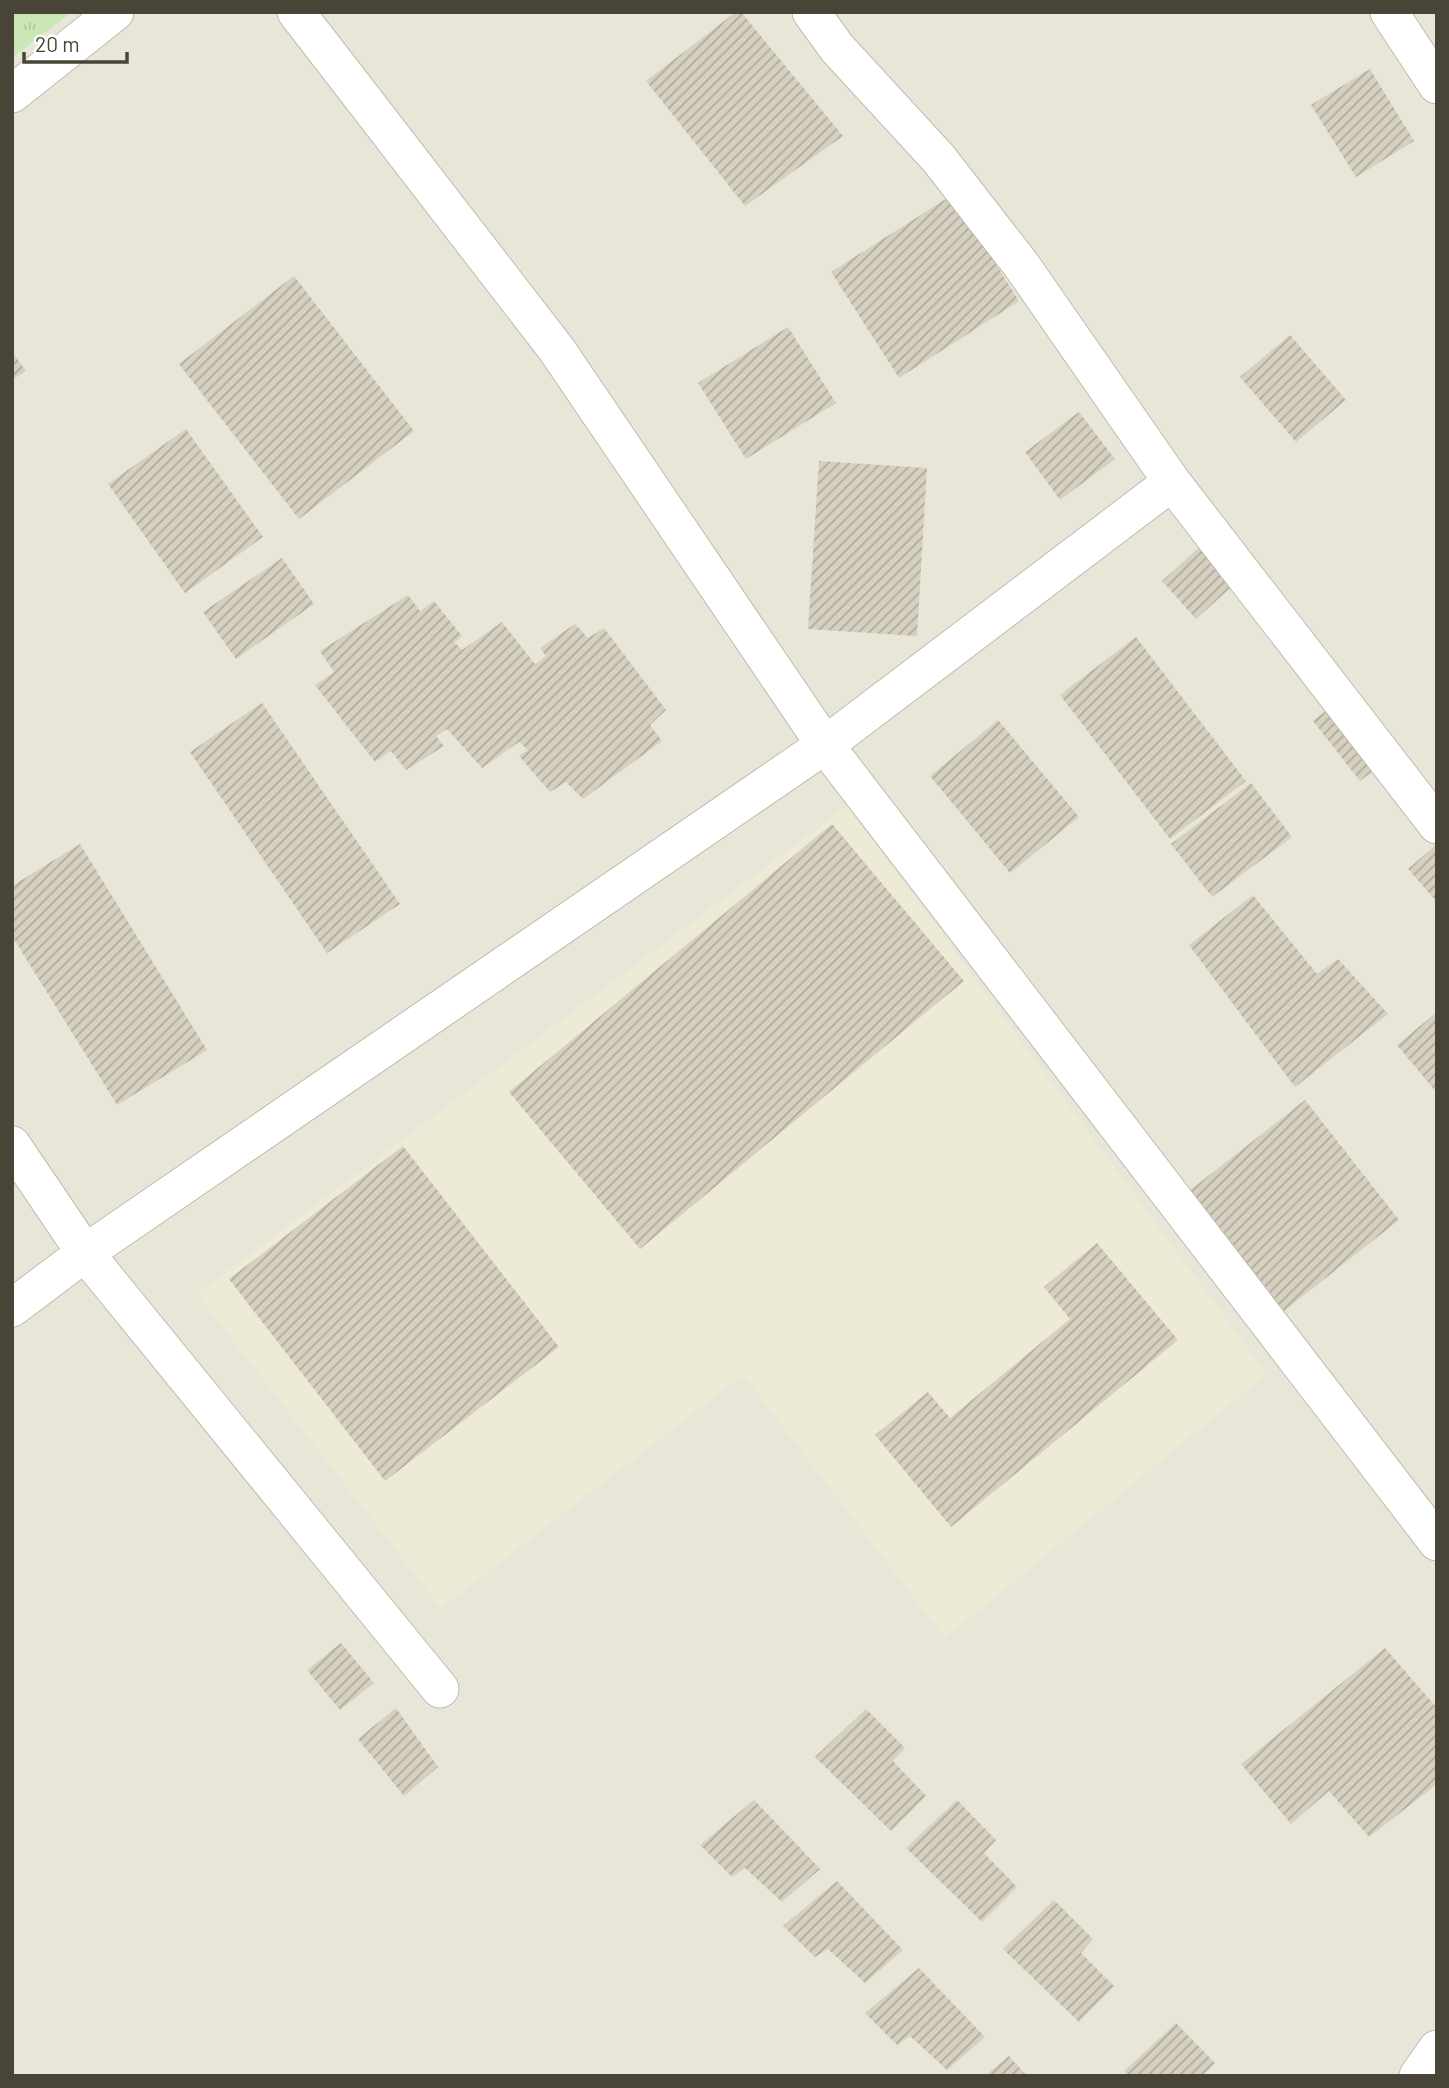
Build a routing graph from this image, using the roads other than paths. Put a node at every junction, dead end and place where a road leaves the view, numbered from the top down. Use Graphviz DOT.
graph roads {
  1 [pos="115,12"];
  2 [pos="296,12"];
  3 [pos="811,12"];
  4 [pos="1389,12"];
  5 [pos="1437,85"];
  6 [pos="12,94"];
  7 [pos="1172,482"];
  8 [pos="825,745"];
  9 [pos="1437,824"];
  10 [pos="12,1144"];
  11 [pos="85,1253"];
  12 [pos="12,1308"];
  13 [pos="1437,1542"];
  14 [pos="440,1689"];
  15 [pos="1437,2049"];
  16 [pos="1418,2076"];
  1 -- 6 [label="street"];
  2 -- 8 [label="street"];
  3 -- 7 [label="street"];
  4 -- 5 [label="street"];
  7 -- 8 [label="street"];
  7 -- 9 [label="street"];
  8 -- 11 [label="street"];
  8 -- 13 [label="street"];
  10 -- 11 [label="street"];
  11 -- 12 [label="street"];
  11 -- 14 [label="street"];
  15 -- 16 [label="street"];
}
